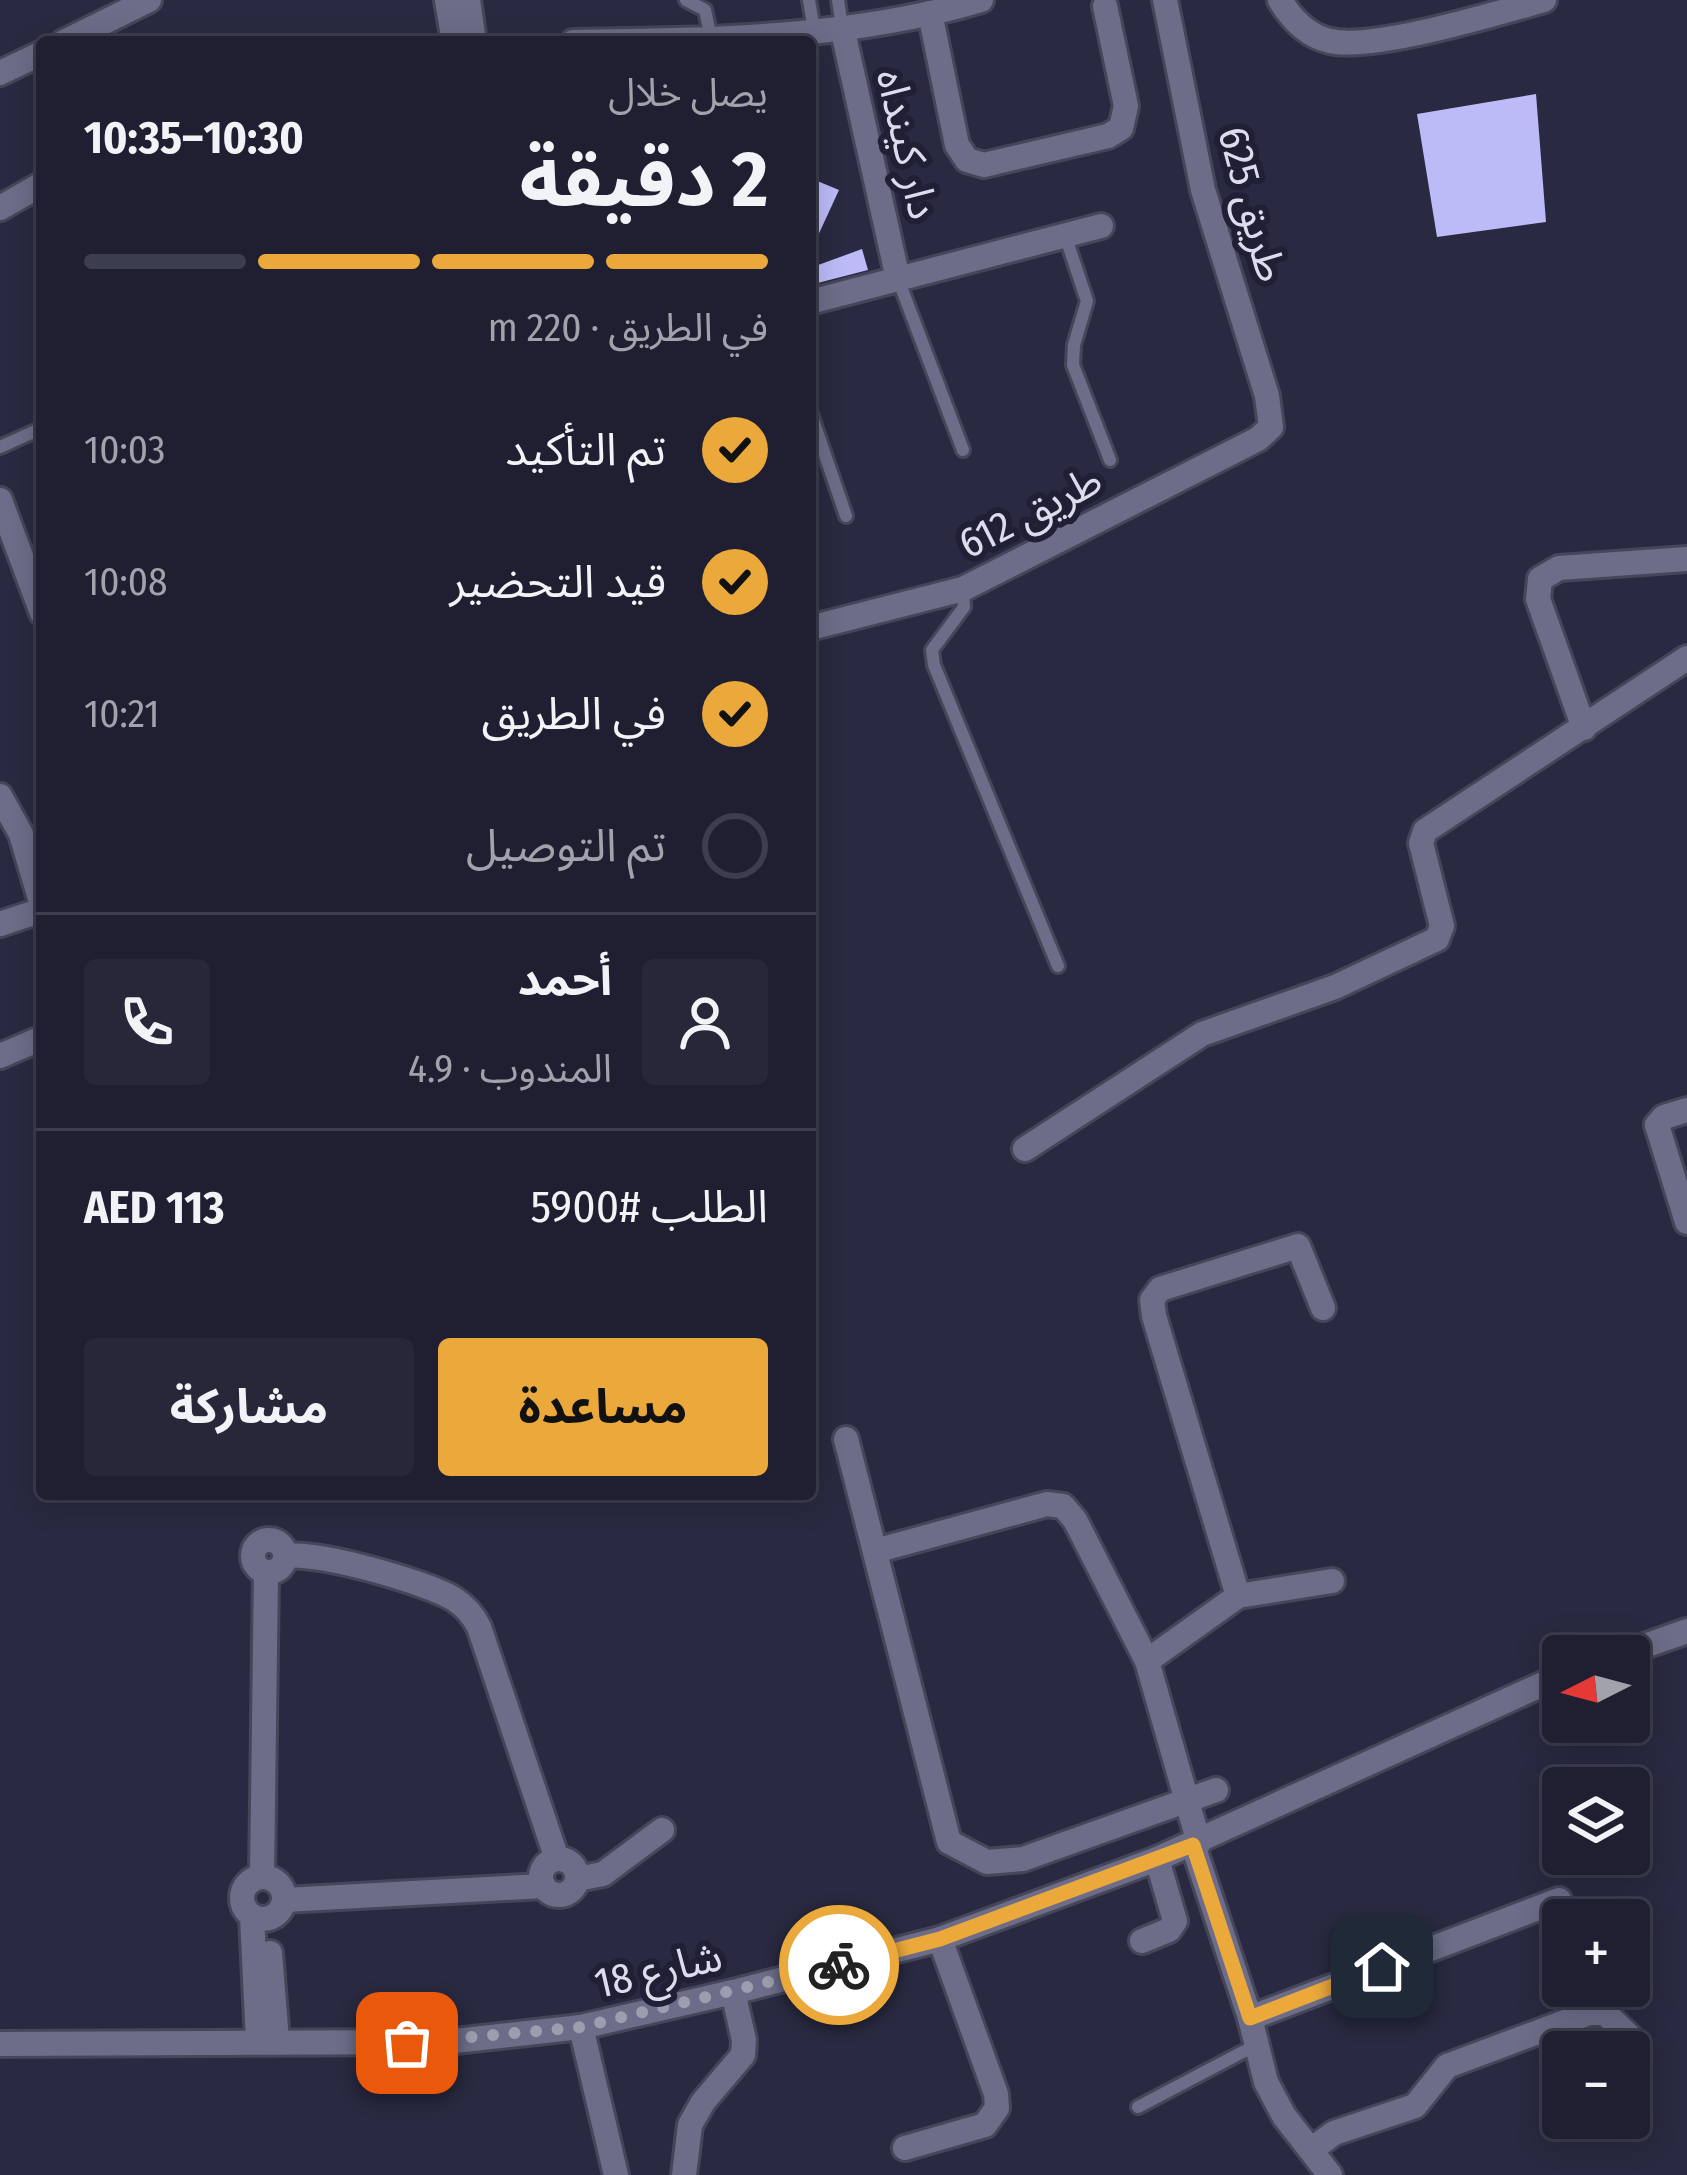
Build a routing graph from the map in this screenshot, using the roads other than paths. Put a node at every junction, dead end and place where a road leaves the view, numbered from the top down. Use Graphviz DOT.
graph roads {
  1 [pos="149,0"];
  2 [pos="447,0"];
  3 [pos="468,0"];
  4 [pos="686,0"];
  5 [pos="809,0"];
  6 [pos="838,0"];
  7 [pos="981,0"];
  8 [pos="1165,0"];
  9 [pos="1280,0"];
  10 [pos="1544,0"];
  11 [pos="1105,6"];
  12 [pos="930,14"];
  13 [pos="842,27"];
  14 [pos="814,30"];
  15 [pos="76,36"];
  16 [pos="453,36"];
  17 [pos="473,36"];
  18 [pos="711,36"];
  19 [pos="746,36"];
  20 [pos="36,56"];
  21 [pos="0,74"];
  22 [pos="36,187"];
  23 [pos="0,208"];
  24 [pos="1101,226"];
  25 [pos="1065,235"];
  26 [pos="898,279"];
  27 [pos="816,300"];
  28 [pos="1270,427"];
  29 [pos="816,428"];
  30 [pos="36,431"];
  31 [pos="0,447"];
  32 [pos="964,450"];
  33 [pos="1110,460"];
  34 [pos="0,500"];
  35 [pos="846,516"];
  36 [pos="1687,559"];
  37 [pos="963,589"];
  38 [pos="36,597"];
  39 [pos="816,626"];
  40 [pos="1687,658"];
  41 [pos="1584,728"];
  42 [pos="0,796"];
  43 [pos="36,886"];
  44 [pos="36,910"];
  45 [pos="0,924"];
  46 [pos="1058,967"];
  47 [pos="36,1041"];
  48 [pos="0,1056"];
  49 [pos="1687,1110"];
  50 [pos="1025,1149"];
  51 [pos="1687,1222"];
  52 [pos="1323,1308"];
  53 [pos="846,1439"];
  54 [pos="874,1551"];
  55 [pos="1332,1581"];
  56 [pos="1238,1597"];
  57 [pos="1687,1630"];
  58 [pos="1650,1644"];
  59 [pos="1147,1661"];
  60 [pos="1542,1682"];
  61 [pos="1216,1790"];
  62 [pos="1186,1800"];
  63 [pos="662,1830"];
  64 [pos="1196,1844"];
  65 [pos="557,1859"];
  66 [pos="1157,1859"];
  67 [pos="262,1877"];
  68 [pos="578,1879"];
  69 [pos="543,1886"];
  70 [pos="1542,1906"];
  71 [pos="268,1912"];
  72 [pos="940,1939"];
  73 [pos="1142,1941"];
  74 [pos="733,1991"];
  75 [pos="1250,2018"];
  76 [pos="581,2027"];
  77 [pos="1624,2031"];
  78 [pos="267,2040"];
  79 [pos="0,2044"];
  80 [pos="1256,2045"];
  81 [pos="1138,2108"];
  82 [pos="904,2148"];
  83 [pos="1314,2165"];
  84 [pos="616,2175"];
  85 [pos="684,2175"];
  1 -- 15 [label="street"];
  2 -- 16 [label="street"];
  3 -- 17 [label="street"];
  4 -- 18 [label="lane"];
  5 -- 14 [label="lane"];
  6 -- 13 [label="lane"];
  7 -- 12 [label="street"];
  8 -- 28 [label="street, طريق 625"];
  9 -- 10 [label="street"];
  11 -- 12 [label="street"];
  12 -- 13 [label="street"];
  13 -- 14 [label="street"];
  13 -- 26 [label="street, دار كينداه"];
  14 -- 19 [label="street"];
  20 -- 21 [label="street"];
  22 -- 23 [label="street"];
  24 -- 25 [label="street"];
  25 -- 26 [label="street"];
  25 -- 33 [label="lane"];
  26 -- 27 [label="street"];
  26 -- 32 [label="lane"];
  28 -- 37 [label="street, طريق 612"];
  29 -- 35 [label="lane"];
  30 -- 31 [label="lane"];
  34 -- 38 [label="street"];
  36 -- 41 [label="street"];
  37 -- 39 [label="street, طريق 612"];
  37 -- 46 [label="lane"];
  40 -- 41 [label="street"];
  41 -- 50 [label="street"];
  42 -- 43 [label="street"];
  44 -- 45 [label="street"];
  47 -- 48 [label="street"];
  49 -- 51 [label="street"];
  52 -- 56 [label="street"];
  53 -- 54 [label="street"];
  54 -- 59 [label="street"];
  54 -- 62 [label="street"];
  55 -- 56 [label="street"];
  56 -- 59 [label="street"];
  57 -- 58 [label="street"];
  59 -- 62 [label="street"];
  60 -- 64 [label="street, شارع 18"];
  61 -- 62 [label="street"];
  62 -- 64 [label="street"];
  63 -- 68 [label="street"];
  64 -- 66 [label="street, شارع 18"];
  64 -- 75 [label="street"];
  65 -- 67 [label="street"];
  65 -- 68 [label="street"];
  65 -- 69 [label="street"];
  66 -- 72 [label="street, شارع 18"];
  66 -- 73 [label="street"];
  67 -- 71 [label="street"];
  67 -- 71 [label="street"];
  68 -- 69 [label="street"];
  69 -- 71 [label="street"];
  70 -- 75 [label="street"];
  71 -- 78 [label="street"];
  72 -- 74 [label="street, شارع 18"];
  72 -- 82 [label="street"];
  74 -- 76 [label="street, شارع 18"];
  74 -- 85 [label="street"];
  75 -- 80 [label="street"];
  76 -- 78 [label="street, شارع 18"];
  76 -- 84 [label="street"];
  77 -- 83 [label="street"];
  78 -- 79 [label="street, شارع 18"];
  80 -- 81 [label="lane"];
  80 -- 83 [label="street"];
}
